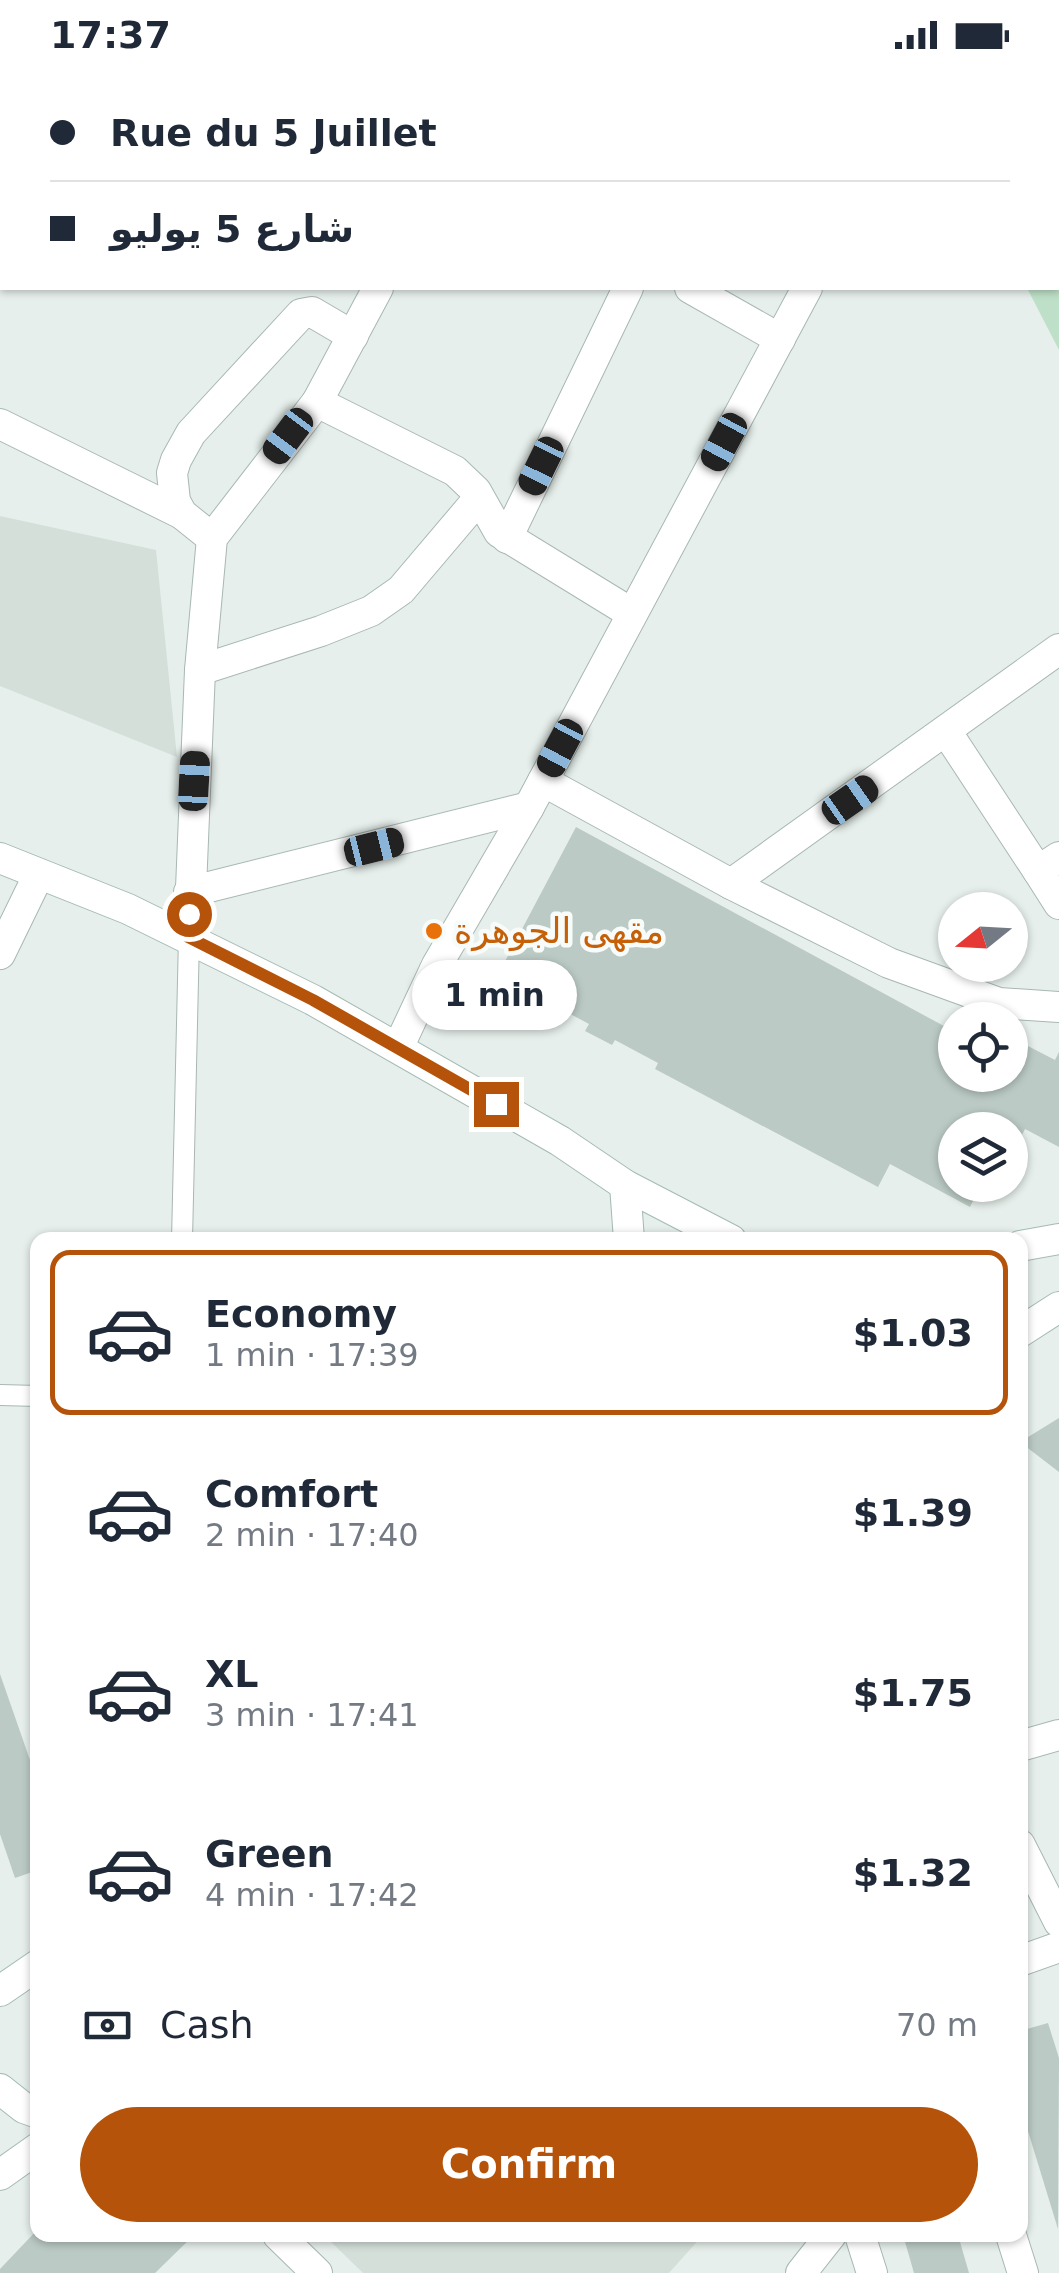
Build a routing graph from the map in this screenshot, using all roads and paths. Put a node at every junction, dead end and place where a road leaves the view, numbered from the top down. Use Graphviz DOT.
graph roads {
  1 [pos="377,290"];
  2 [pos="627,290"];
  3 [pos="694,290"];
  4 [pos="805,290"];
  5 [pos="353,336"];
  6 [pos="780,339"];
  7 [pos="316,402"];
  8 [pos="0,424"];
  9 [pos="480,498"];
  10 [pos="182,514"];
  11 [pos="212,538"];
  12 [pos="507,538"];
  13 [pos="631,613"];
  14 [pos="1059,649"];
  15 [pos="200,670"];
  16 [pos="946,731"];
  17 [pos="536,794"];
  18 [pos="0,858"];
  19 [pos="1049,864"];
  20 [pos="38,876"];
  21 [pos="731,884"];
  22 [pos="189,892"];
  23 [pos="1059,904"];
  24 [pos="188,937"];
  25 [pos="0,954"];
  26 [pos="1059,1007"];
  27 [pos="398,1048"];
  28 [pos="624,1185"];
  29 [pos="182,1232"];
  30 [pos="628,1232"];
  31 [pos="715,1232"];
  32 [pos="1059,1239"];
  33 [pos="1028,1245"];
  34 [pos="1059,1307"];
  35 [pos="1028,1327"];
  36 [pos="0,1395"];
  37 [pos="30,1396"];
  38 [pos="1059,1736"];
  39 [pos="1028,1744"];
  40 [pos="1028,1861"];
  41 [pos="1059,1922"];
  42 [pos="1059,1947"];
  43 [pos="1028,1958"];
  44 [pos="0,2089"];
  45 [pos="30,2110"];
  46 [pos="30,2154"];
  47 [pos="0,2175"];
  48 [pos="285,2242"];
  49 [pos="826,2242"];
  50 [pos="862,2242"];
  51 [pos="1012,2242"];
  52 [pos="318,2273"];
  53 [pos="800,2273"];
  54 [pos="872,2273"];
  55 [pos="1023,2273"];
  1 -- 5 [label="street"];
  2 -- 12 [label="street"];
  3 -- 6 [label="street"];
  4 -- 6 [label="street"];
  5 -- 7 [label="street"];
  5 -- 10 [label="street"];
  6 -- 13 [label="street"];
  7 -- 9 [label="street"];
  7 -- 11 [label="street"];
  8 -- 10 [label="street"];
  9 -- 12 [label="street"];
  9 -- 15 [label="street"];
  10 -- 11 [label="street"];
  11 -- 15 [label="street"];
  12 -- 13 [label="street"];
  13 -- 17 [label="street"];
  14 -- 16 [label="street"];
  15 -- 22 [label="street"];
  16 -- 19 [label="street"];
  16 -- 21 [label="street"];
  17 -- 21 [label="street"];
  17 -- 22 [label="street"];
  17 -- 27 [label="street"];
  18 -- 20 [label="street"];
  19 -- 23 [label="street"];
  20 -- 24 [label="street"];
  20 -- 25 [label="street"];
  21 -- 26 [label="street"];
  22 -- 24 [label="street"];
  24 -- 27 [label="street"];
  24 -- 29 [label="lane"];
  27 -- 28 [label="street"];
  28 -- 30 [label="street"];
  28 -- 31 [label="street"];
  32 -- 33 [label="street"];
  34 -- 35 [label="street"];
  36 -- 37 [label="lane"];
  38 -- 39 [label="street"];
  40 -- 41 [label="street"];
  42 -- 43 [label="street"];
  44 -- 45 [label="street"];
  46 -- 47 [label="street"];
  48 -- 52 [label="street"];
  49 -- 53 [label="street"];
  50 -- 54 [label="street"];
  51 -- 55 [label="street"];
}
